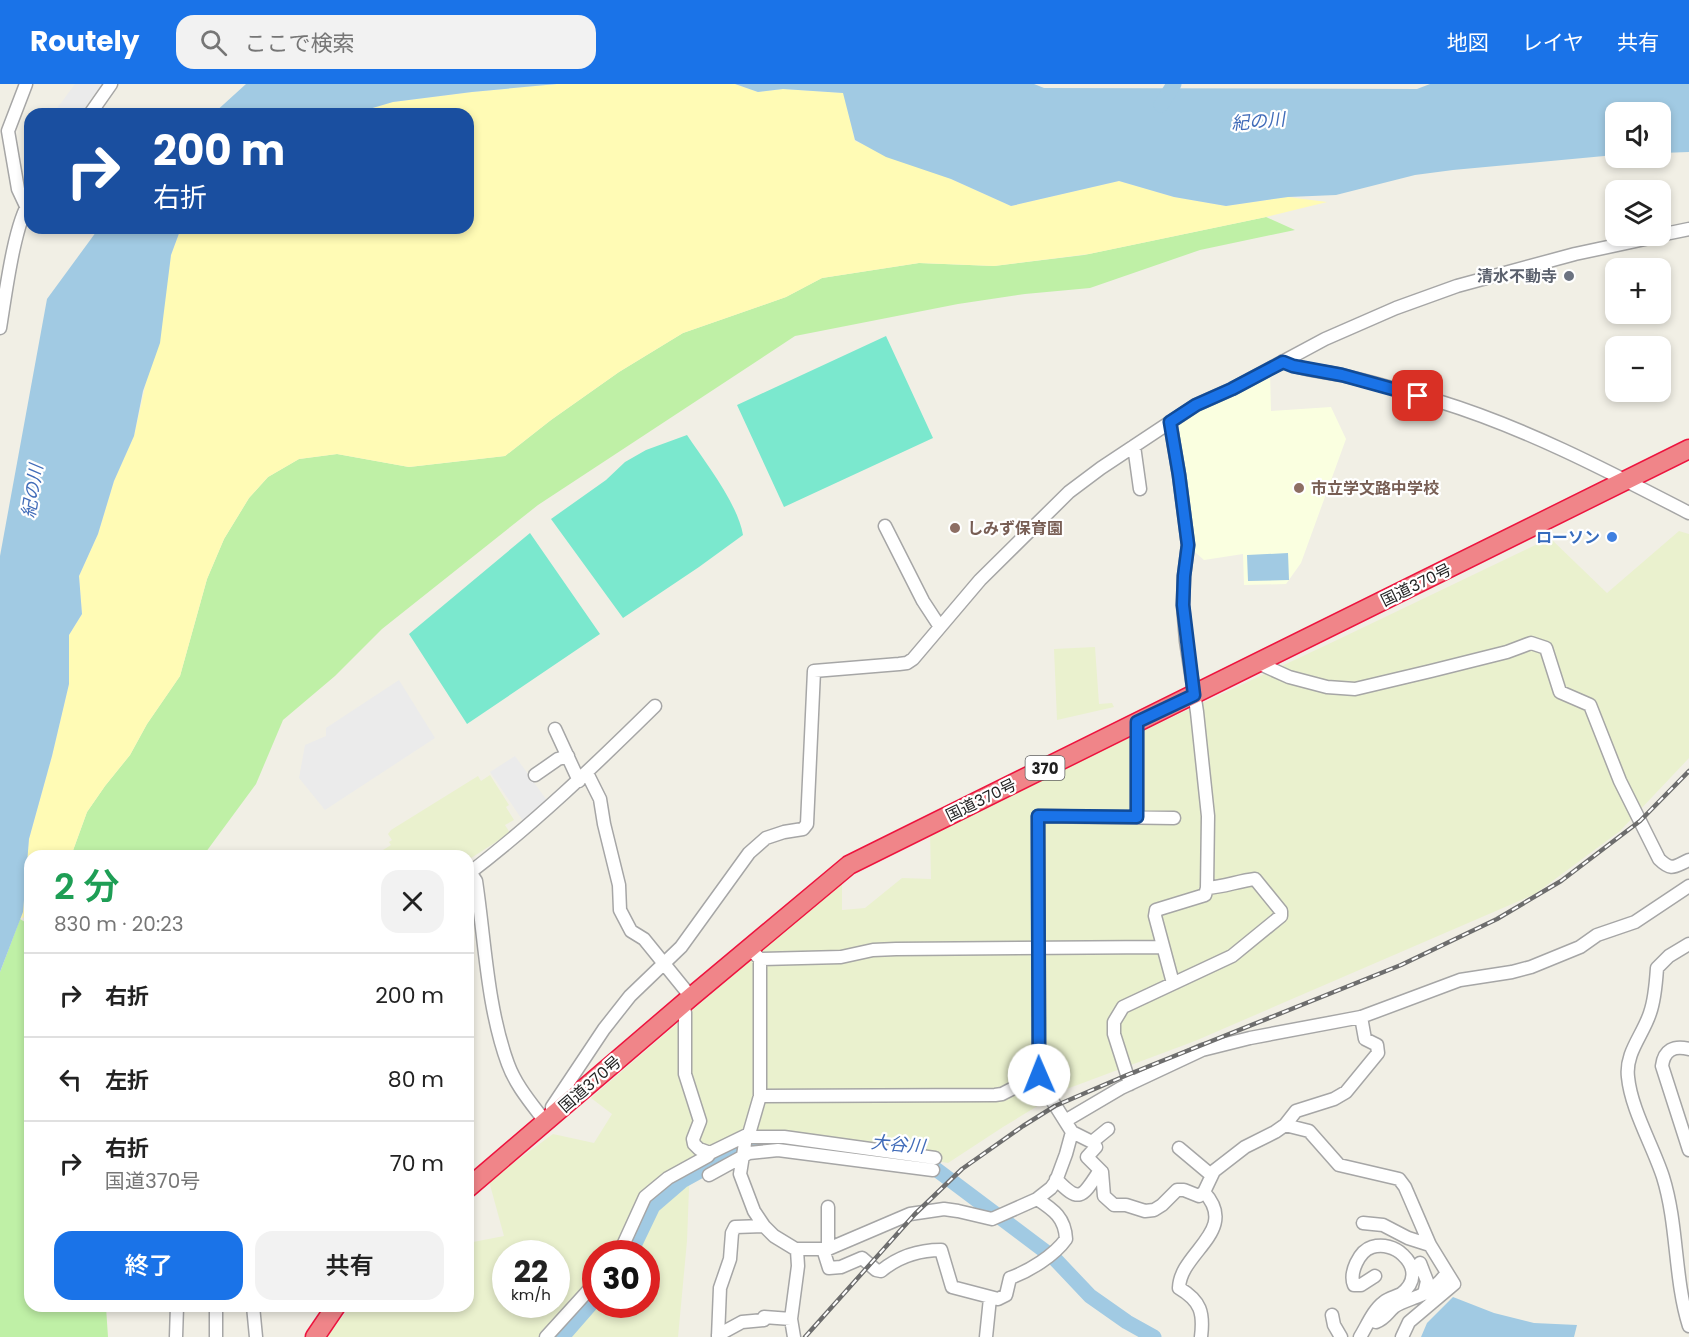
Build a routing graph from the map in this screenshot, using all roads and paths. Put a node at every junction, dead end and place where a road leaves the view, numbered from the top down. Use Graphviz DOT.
graph roads {
  1 [pos="26,84"];
  2 [pos="111,84"];
  3 [pos="94,108"];
  4 [pos="24,199"];
  5 [pos="24,220"];
  6 [pos="1689,229"];
  7 [pos="1671,233"];
  8 [pos="1611,246"];
  9 [pos="0,328"];
  10 [pos="1283,362"];
  11 [pos="1170,422"];
  12 [pos="1134,446"];
  13 [pos="1689,449"];
  14 [pos="1625,481"];
  15 [pos="1140,489"];
  16 [pos="1689,513"];
  17 [pos="885,526"];
  18 [pos="940,627"];
  19 [pos="1258,663"];
  20 [pos="1194,695"];
  21 [pos="655,706"];
  22 [pos="1137,722"];
  23 [pos="555,729"];
  24 [pos="568,756"];
  25 [pos="535,775"];
  26 [pos="583,777"];
  27 [pos="1137,817"];
  28 [pos="1174,818"];
  29 [pos="1689,860"];
  30 [pos="474,869"];
  31 [pos="474,879"];
  32 [pos="1689,886"];
  33 [pos="1207,888"];
  34 [pos="1689,944"];
  35 [pos="1162,947"];
  36 [pos="1037,948"];
  37 [pos="755,954"];
  38 [pos="664,964"];
  39 [pos="1173,983"];
  40 [pos="686,1001"];
  41 [pos="1361,1017"];
  42 [pos="1689,1049"];
  43 [pos="1039,1075"];
  44 [pos="1130,1084"];
  45 [pos="760,1096"];
  46 [pos="549,1120"];
  47 [pos="1285,1125"];
  48 [pos="1069,1127"];
  49 [pos="1108,1130"];
  50 [pos="1092,1142"];
  51 [pos="745,1146"];
  52 [pos="1179,1148"];
  53 [pos="1689,1150"];
  54 [pos="710,1153"];
  55 [pos="1102,1172"];
  56 [pos="1210,1174"];
  57 [pos="709,1175"];
  58 [pos="1056,1179"];
  59 [pos="474,1183"];
  60 [pos="1204,1192"];
  61 [pos="1037,1199"];
  62 [pos="828,1207"];
  63 [pos="1363,1223"];
  64 [pos="764,1226"];
  65 [pos="626,1240"];
  66 [pos="1430,1245"];
  67 [pos="825,1249"];
  68 [pos="797,1250"];
  69 [pos="1420,1263"];
  70 [pos="1448,1273"];
  71 [pos="1375,1276"];
  72 [pos="1424,1294"];
  73 [pos="582,1297"];
  74 [pos="990,1298"];
  75 [pos="177,1312"];
  76 [pos="216,1312"];
  77 [pos="254,1312"];
  78 [pos="332,1312"];
  79 [pos="1332,1315"];
  80 [pos="791,1318"];
  81 [pos="1370,1320"];
  82 [pos="1689,1326"];
  83 [pos="718,1336"];
  84 [pos="176,1337"];
  85 [pos="216,1337"];
  86 [pos="256,1337"];
  87 [pos="315,1337"];
  88 [pos="546,1337"];
  89 [pos="794,1337"];
  90 [pos="986,1337"];
  91 [pos="1201,1337"];
  92 [pos="1341,1337"];
  93 [pos="1360,1337"];
  94 [pos="1402,1337"];
  1 -- 4 [label="street"];
  2 -- 3 [label="street"];
  5 -- 9 [label="street"];
  6 -- 7 [label="street"];
  8 -- 10 [label="street"];
  10 -- 11 [label="street"];
  10 -- 14 [label="street"];
  11 -- 12 [label="street"];
  11 -- 20 [label="street"];
  12 -- 15 [label="street"];
  12 -- 18 [label="street"];
  13 -- 14 [label="highway, 国道370号 / 370"];
  14 -- 16 [label="street"];
  14 -- 19 [label="highway, 国道370号 / 370"];
  17 -- 18 [label="street"];
  18 -- 38 [label="street"];
  19 -- 20 [label="highway, 国道370号 / 370"];
  19 -- 29 [label="street"];
  20 -- 22 [label="highway, 国道370号 / 370"];
  20 -- 33 [label="street"];
  21 -- 26 [label="street"];
  22 -- 27 [label="street"];
  22 -- 37 [label="highway, 国道370号 / 370"];
  23 -- 24 [label="street"];
  24 -- 25 [label="street"];
  24 -- 26 [label="street"];
  26 -- 30 [label="street"];
  26 -- 38 [label="street"];
  27 -- 28 [label="street"];
  27 -- 36 [label="street"];
  31 -- 46 [label="street"];
  32 -- 41 [label="street"];
  33 -- 35 [label="street"];
  33 -- 39 [label="street"];
  34 -- 82 [label="street"];
  35 -- 36 [label="street"];
  35 -- 39 [label="street"];
  36 -- 37 [label="street"];
  36 -- 43 [label="street"];
  37 -- 40 [label="highway, 国道370号 / 370"];
  37 -- 45 [label="street"];
  38 -- 40 [label="street"];
  38 -- 46 [label="street"];
  39 -- 44 [label="street"];
  40 -- 46 [label="highway, 国道370号 / 370"];
  40 -- 54 [label="street"];
  41 -- 44 [label="street"];
  41 -- 47 [label="street"];
  42 -- 53 [label="street"];
  43 -- 45 [label="street"];
  43 -- 48 [label="street"];
  44 -- 48 [label="street"];
  45 -- 51 [label="street"];
  46 -- 59 [label="highway, 国道370号 / 370"];
  47 -- 56 [label="street"];
  47 -- 66 [label="street"];
  48 -- 50 [label="street"];
  48 -- 58 [label="street"];
  49 -- 50 [label="street"];
  50 -- 55 [label="street"];
  51 -- 51 [label="street"];
  51 -- 54 [label="street"];
  51 -- 57 [label="street"];
  51 -- 64 [label="street"];
  52 -- 56 [label="street"];
  54 -- 65 [label="street"];
  55 -- 58 [label="street"];
  55 -- 60 [label="street"];
  56 -- 60 [label="street"];
  58 -- 61 [label="street"];
  60 -- 91 [label="street"];
  61 -- 67 [label="street"];
  61 -- 74 [label="street"];
  62 -- 67 [label="street"];
  63 -- 66 [label="street"];
  64 -- 68 [label="street"];
  64 -- 83 [label="street"];
  66 -- 70 [label="street"];
  67 -- 68 [label="street"];
  67 -- 74 [label="street"];
  68 -- 80 [label="street"];
  69 -- 72 [label="street"];
  70 -- 72 [label="street"];
  70 -- 94 [label="street"];
  71 -- 81 [label="street"];
  72 -- 81 [label="street"];
  73 -- 88 [label="street"];
  74 -- 90 [label="street"];
  75 -- 84 [label="street"];
  76 -- 85 [label="street"];
  77 -- 86 [label="street"];
  78 -- 87 [label="highway"];
  79 -- 92 [label="street"];
  80 -- 83 [label="street"];
  80 -- 89 [label="street"];
  81 -- 93 [label="street"];
}
